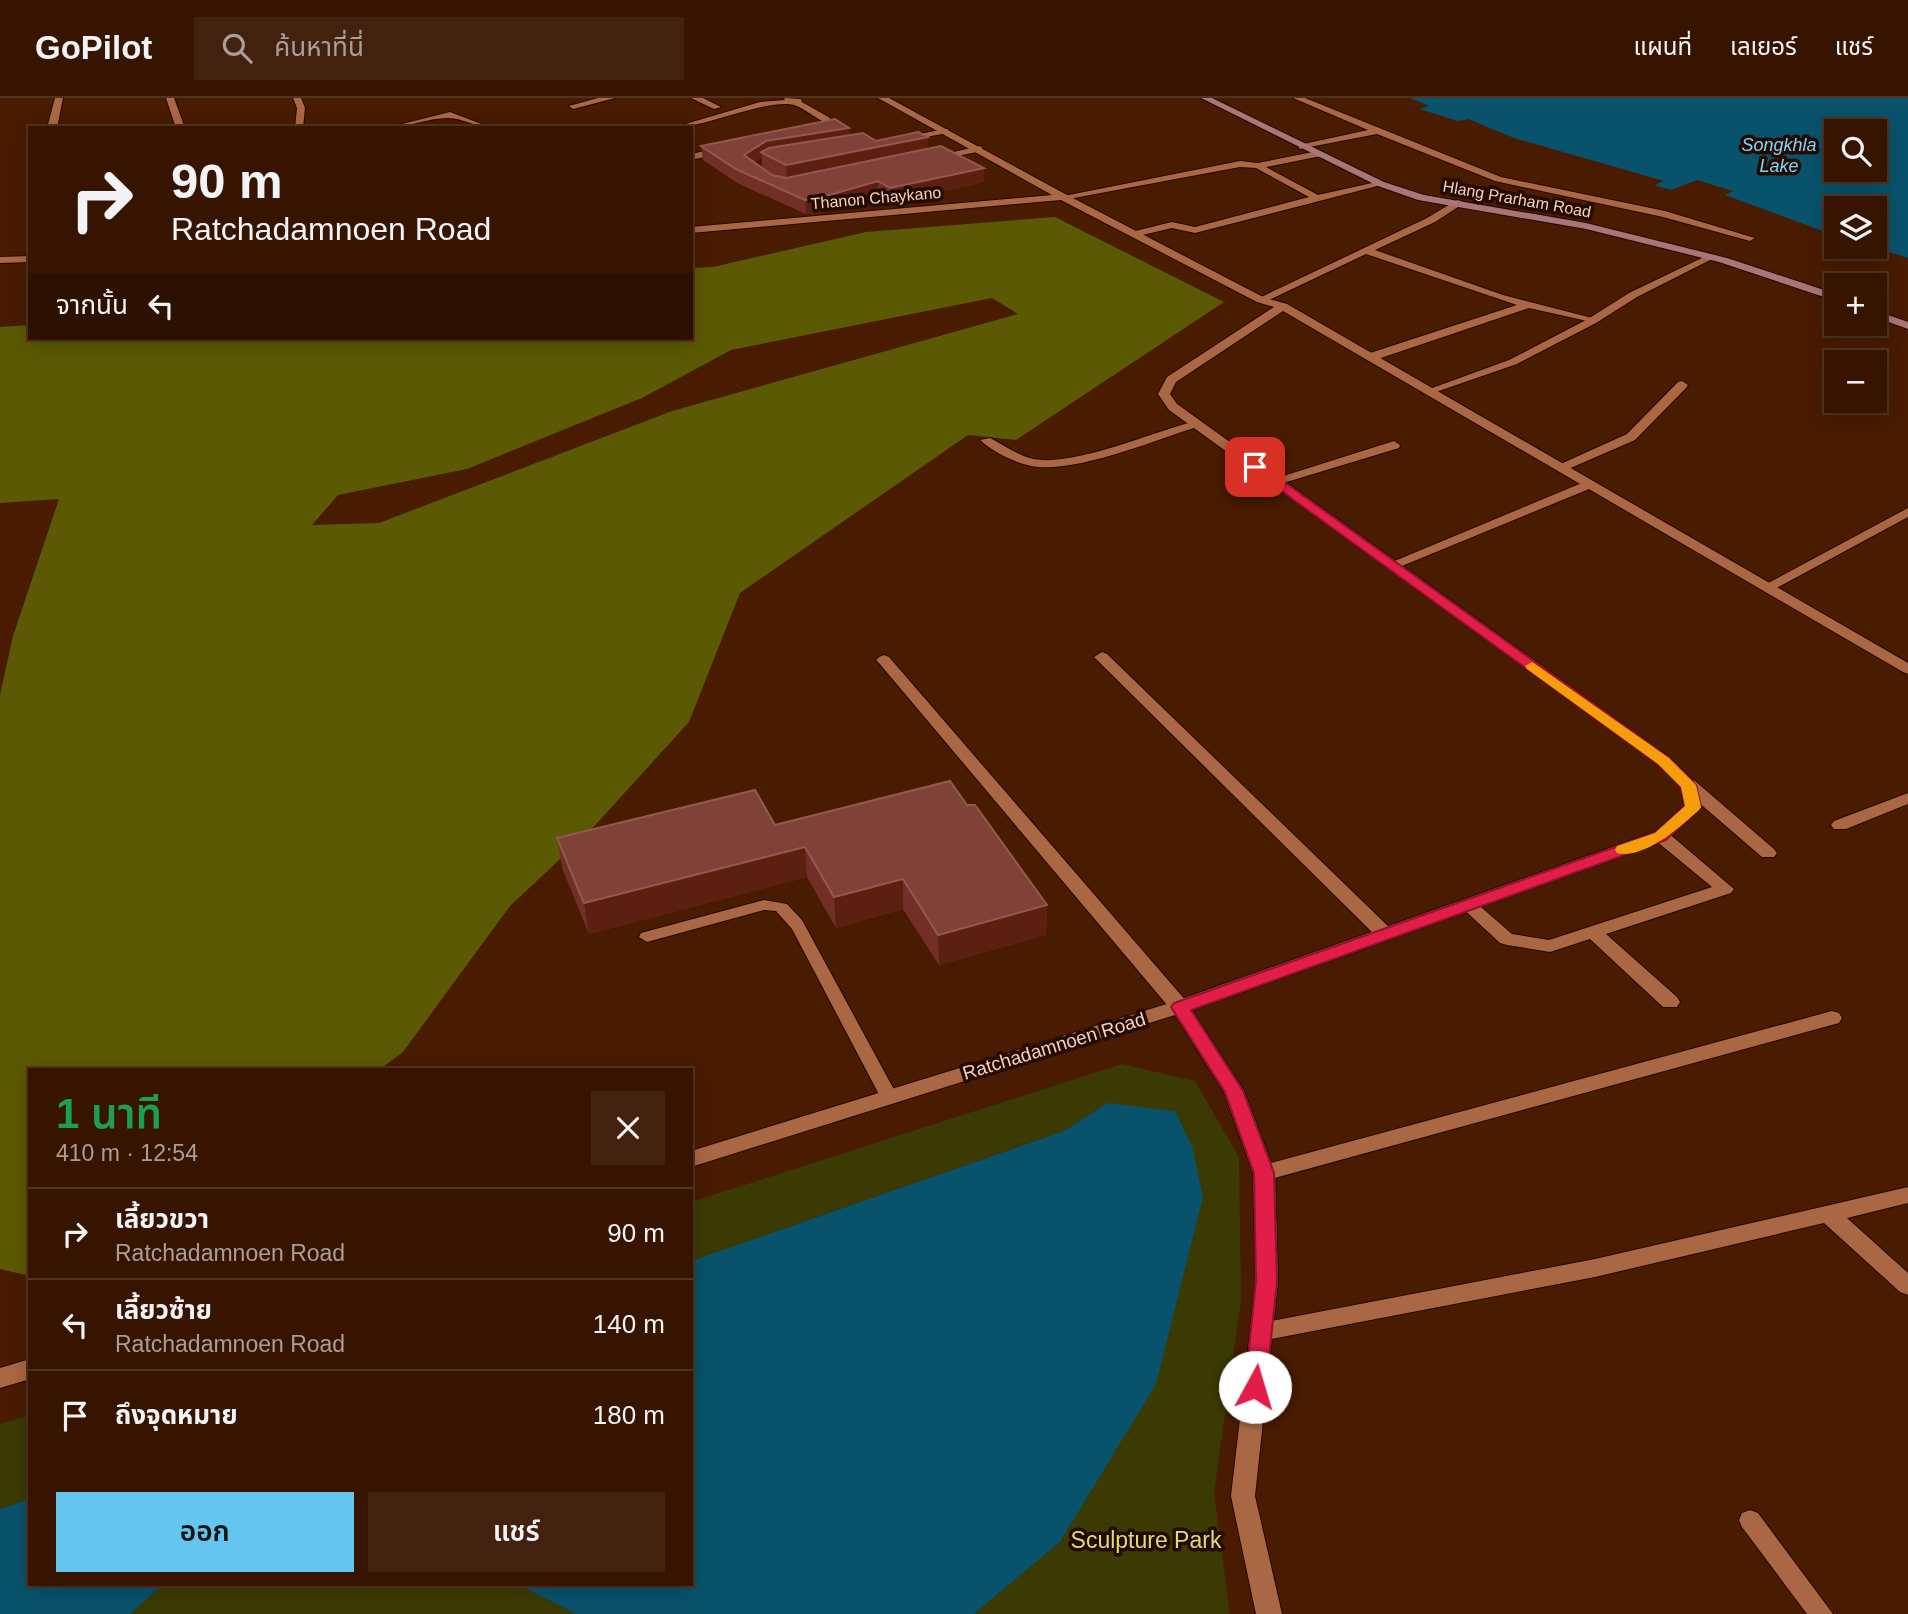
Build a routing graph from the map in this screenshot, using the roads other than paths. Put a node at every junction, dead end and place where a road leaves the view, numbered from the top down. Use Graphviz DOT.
graph roads {
  1 [pos="59,98"];
  2 [pos="170,98"];
  3 [pos="297,98"];
  4 [pos="611,98"];
  5 [pos="695,98"];
  6 [pos="769,98"];
  7 [pos="813,98"];
  8 [pos="882,98"];
  9 [pos="1205,98"];
  10 [pos="1297,98"];
  11 [pos="792,100"];
  12 [pos="760,105"];
  13 [pos="573,106"];
  14 [pos="717,107"];
  15 [pos="52,126"];
  16 [pos="180,126"];
  17 [pos="299,126"];
  18 [pos="411,126"];
  19 [pos="482,126"];
  20 [pos="683,126"];
  21 [pos="803,130"];
  22 [pos="945,131"];
  23 [pos="1378,131"];
  24 [pos="893,140"];
  25 [pos="1303,147"];
  26 [pos="732,148"];
  27 [pos="979,149"];
  28 [pos="1318,154"];
  29 [pos="693,158"];
  30 [pos="927,159"];
  31 [pos="1258,166"];
  32 [pos="1381,184"];
  33 [pos="1063,197"];
  34 [pos="1317,198"];
  35 [pos="1457,203"];
  36 [pos="693,230"];
  37 [pos="1134,234"];
  38 [pos="1750,238"];
  39 [pos="1364,250"];
  40 [pos="1711,257"];
  41 [pos="0,260"];
  42 [pos="28,260"];
  43 [pos="1824,294"];
  44 [pos="1261,300"];
  45 [pos="1528,305"];
  46 [pos="1283,306"];
  47 [pos="1887,318"];
  48 [pos="1592,321"];
  49 [pos="1908,326"];
  50 [pos="1371,357"];
  51 [pos="1682,385"];
  52 [pos="1429,391"];
  53 [pos="1196,424"];
  54 [pos="986,440"];
  55 [pos="1394,445"];
  56 [pos="1561,467"];
  57 [pos="1275,481"];
  58 [pos="1589,484"];
  59 [pos="1908,512"];
  60 [pos="1392,565"];
  61 [pos="1768,587"];
  62 [pos="1102,657"];
  63 [pos="884,660"];
  64 [pos="1908,669"];
  65 [pos="1689,785"];
  66 [pos="1908,798"];
  67 [pos="1840,825"];
  68 [pos="1661,836"];
  69 [pos="1768,853"];
  70 [pos="1468,905"];
  71 [pos="1593,932"];
  72 [pos="1385,934"];
  73 [pos="646,937"];
  74 [pos="1670,1002"];
  75 [pos="1180,1007"];
  76 [pos="1832,1018"];
  77 [pos="889,1097"];
  78 [pos="693,1158"];
  79 [pos="1264,1173"];
  80 [pos="1908,1195"];
  81 [pos="1826,1212"];
  82 [pos="1908,1286"];
  83 [pos="1261,1332"];
  84 [pos="28,1369"];
  85 [pos="0,1378"];
  86 [pos="1751,1520"];
  87 [pos="1269,1614"];
  88 [pos="1821,1614"];
  1 -- 15 [label="street"];
  2 -- 16 [label="street"];
  3 -- 17 [label="lane"];
  4 -- 13 [label="street"];
  5 -- 14 [label="street"];
  6 -- 12 [label="street"];
  7 -- 11 [label="street"];
  8 -- 22 [label="street"];
  9 -- 25 [label="main road, Hlang Prarham Road"];
  10 -- 23 [label="street"];
  11 -- 12 [label="street"];
  11 -- 21 [label="street"];
  12 -- 20 [label="street"];
  18 -- 19 [label="street"];
  22 -- 24 [label="lane"];
  22 -- 27 [label="street"];
  23 -- 25 [label="street"];
  23 -- 38 [label="street"];
  25 -- 28 [label="main road, Hlang Prarham Road"];
  26 -- 29 [label="street"];
  27 -- 30 [label="lane"];
  27 -- 33 [label="street"];
  28 -- 31 [label="lane"];
  28 -- 32 [label="main road, Hlang Prarham Road"];
  31 -- 33 [label="lane"];
  31 -- 34 [label="lane"];
  32 -- 34 [label="lane"];
  32 -- 35 [label="main road, Hlang Prarham Road"];
  33 -- 36 [label="street, Thanon Chaykano"];
  33 -- 37 [label="street"];
  34 -- 37 [label="lane"];
  35 -- 39 [label="street"];
  35 -- 40 [label="main road, Hlang Prarham Road"];
  37 -- 44 [label="street"];
  39 -- 44 [label="street"];
  39 -- 45 [label="street"];
  40 -- 43 [label="main road, Hlang Prarham Road"];
  40 -- 48 [label="lane"];
  41 -- 42 [label="street"];
  44 -- 46 [label="street"];
  45 -- 48 [label="street"];
  45 -- 50 [label="street"];
  46 -- 50 [label="street"];
  46 -- 53 [label="street"];
  47 -- 49 [label="main road"];
  48 -- 52 [label="lane"];
  50 -- 52 [label="street"];
  51 -- 56 [label="street"];
  52 -- 56 [label="street"];
  53 -- 54 [label="lane"];
  53 -- 57 [label="street"];
  55 -- 57 [label="street"];
  56 -- 58 [label="street"];
  57 -- 60 [label="street"];
  58 -- 60 [label="street"];
  58 -- 61 [label="street"];
  59 -- 61 [label="street"];
  60 -- 65 [label="street"];
  61 -- 64 [label="street"];
  62 -- 72 [label="street"];
  63 -- 75 [label="street"];
  65 -- 68 [label="street, Ratchadamnoen Road"];
  65 -- 69 [label="street"];
  66 -- 67 [label="street"];
  68 -- 70 [label="street, Ratchadamnoen Road"];
  68 -- 71 [label="street"];
  70 -- 71 [label="street"];
  70 -- 72 [label="street, Ratchadamnoen Road"];
  71 -- 74 [label="street"];
  72 -- 75 [label="street, Ratchadamnoen Road"];
  73 -- 77 [label="lane"];
  75 -- 77 [label="street, Ratchadamnoen Road"];
  75 -- 79 [label="street"];
  76 -- 79 [label="street"];
  77 -- 78 [label="street, Ratchadamnoen Road"];
  79 -- 83 [label="street"];
  80 -- 81 [label="street"];
  81 -- 82 [label="street"];
  81 -- 83 [label="street"];
  83 -- 87 [label="street"];
  84 -- 85 [label="street"];
  86 -- 88 [label="lane"];
}
